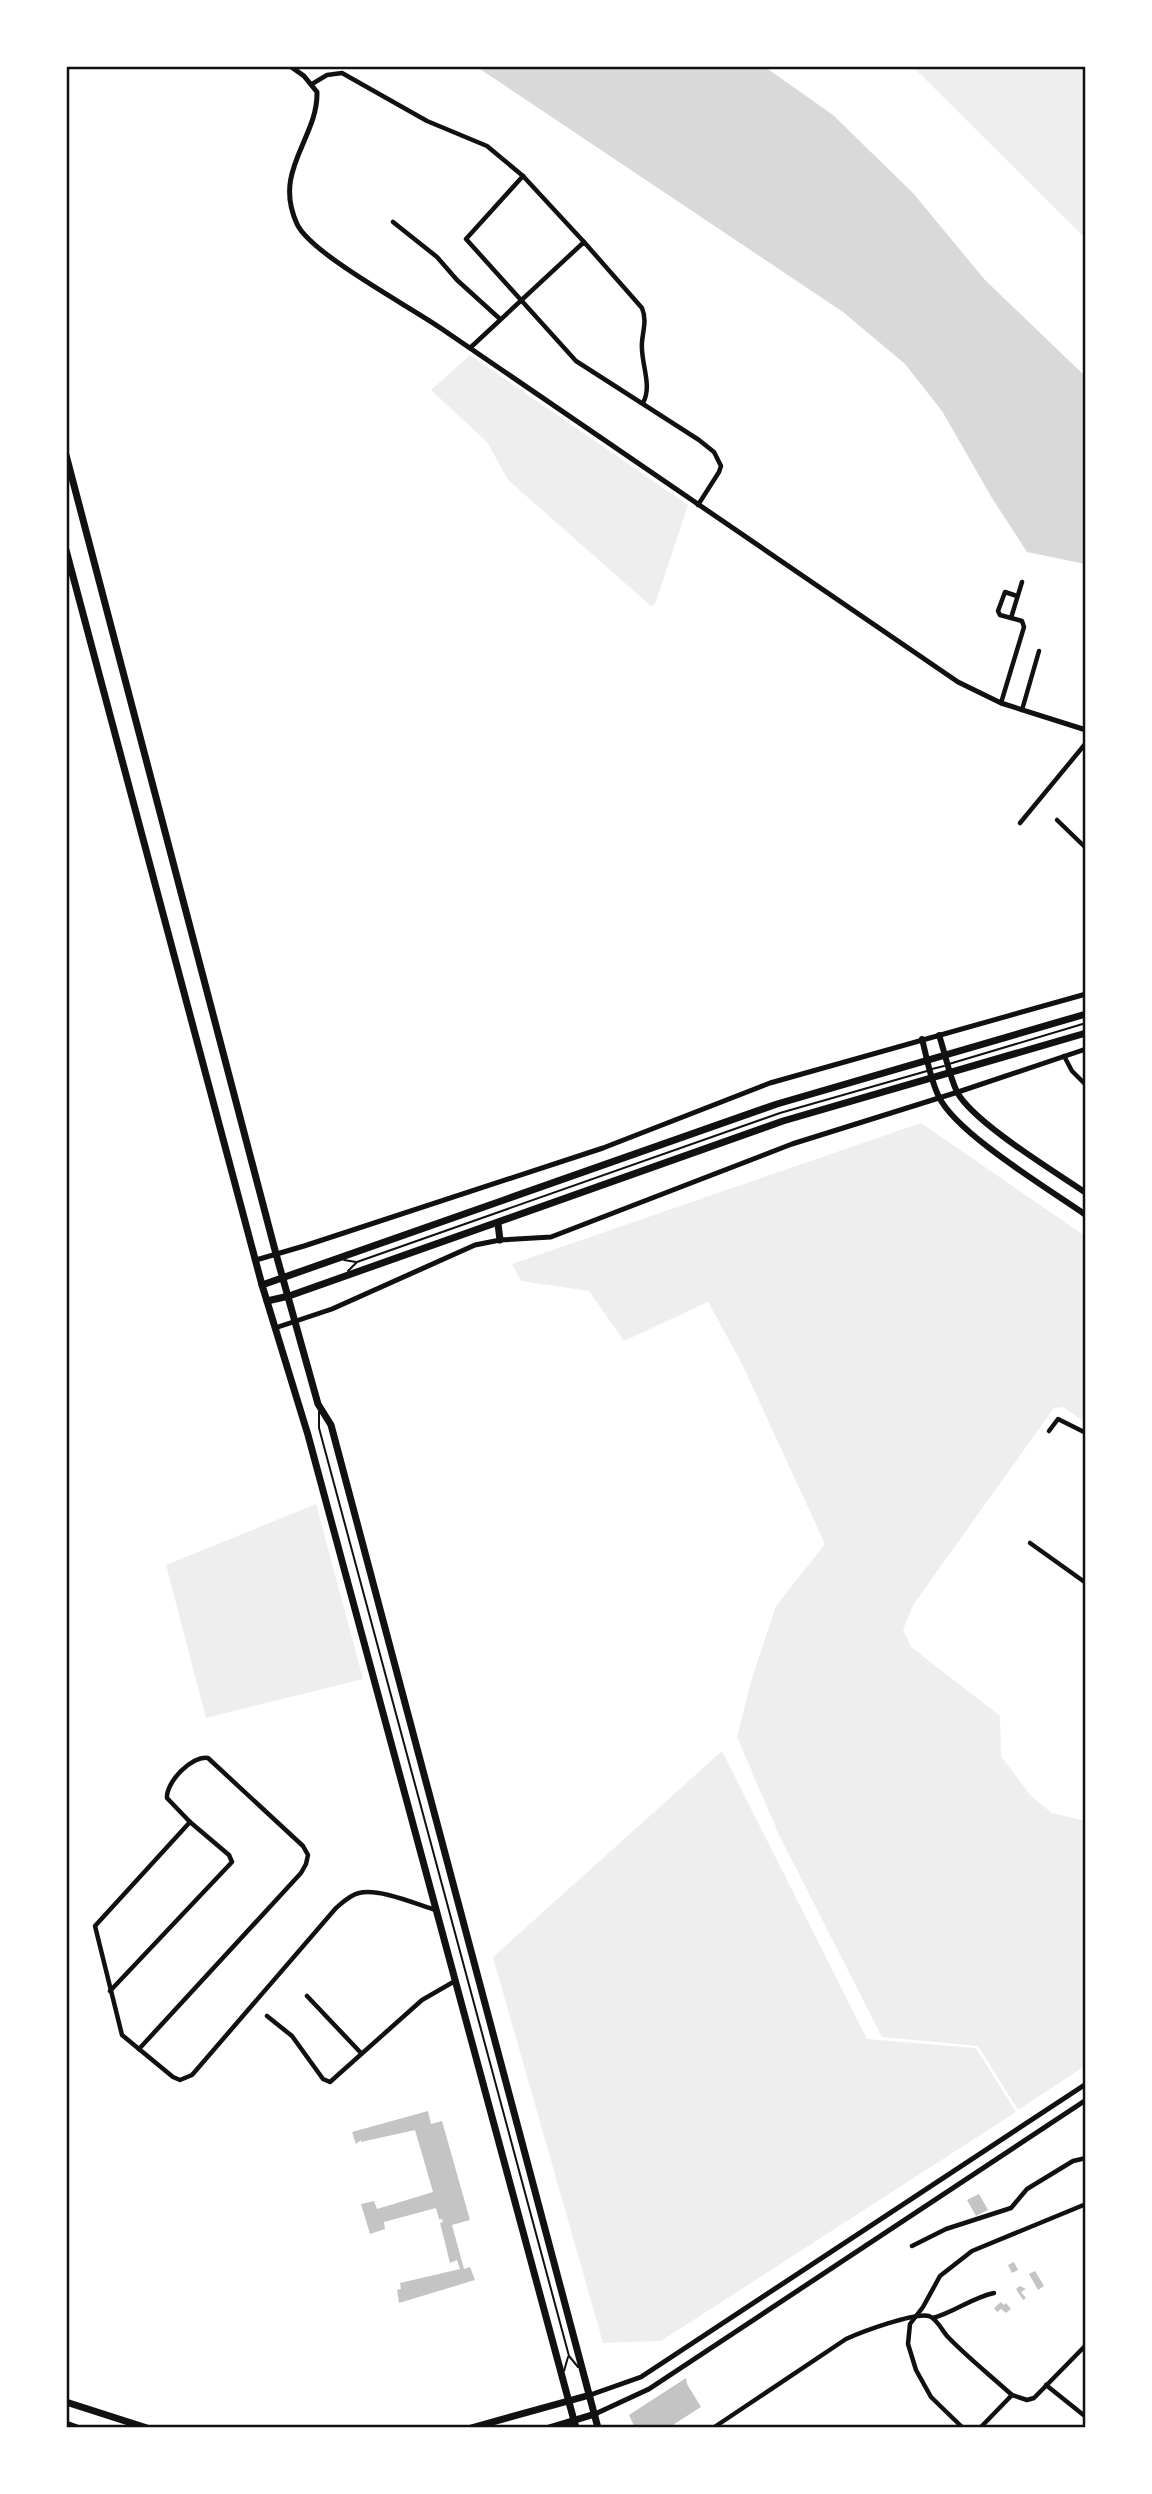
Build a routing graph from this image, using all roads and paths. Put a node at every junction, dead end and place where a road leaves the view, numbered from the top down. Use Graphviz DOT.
graph roads {
  1 [pos="290,66"];
  2 [pos="312,84"];
  3 [pos="523,176"];
  4 [pos="393,222"];
  5 [pos="584,242"];
  6 [pos="520,300"];
  7 [pos="500,319"];
  8 [pos="470,348"];
  9 [pos="643,403"];
  10 [pos="66,455"];
  11 [pos="698,505"];
  12 [pos="66,550"];
  13 [pos="1022,582"];
  14 [pos="1017,596"];
  15 [pos="1011,618"];
  16 [pos="1039,651"];
  17 [pos="1001,703"];
  18 [pos="1022,710"];
  19 [pos="1086,730"];
  20 [pos="1086,743"];
  21 [pos="1057,820"];
  22 [pos="1020,823"];
  23 [pos="1086,848"];
  24 [pos="1086,994"];
  25 [pos="1086,1014"];
  26 [pos="1086,1023"];
  27 [pos="1086,1033"];
  28 [pos="939,1035"];
  29 [pos="922,1040"];
  30 [pos="1086,1049"];
  31 [pos="946,1055"];
  32 [pos="1064,1056"];
  33 [pos="928,1061"];
  34 [pos="948,1064"];
  35 [pos="930,1070"];
  36 [pos="951,1073"];
  37 [pos="933,1078"];
  38 [pos="1086,1085"];
  39 [pos="958,1092"];
  40 [pos="939,1098"];
  41 [pos="1086,1193"];
  42 [pos="1086,1215"];
  43 [pos="498,1224"];
  44 [pos="500,1240"];
  45 [pos="276,1254"];
  46 [pos="256,1259"];
  47 [pos="340,1259"];
  48 [pos="357,1262"];
  49 [pos="283,1277"];
  50 [pos="342,1278"];
  51 [pos="262,1284"];
  52 [pos="289,1296"];
  53 [pos="267,1301"];
  54 [pos="296,1321"];
  55 [pos="275,1328"];
  56 [pos="318,1404"];
  57 [pos="1049,1431"];
  58 [pos="1086,1433"];
  59 [pos="1030,1543"];
  60 [pos="1086,1583"];
  61 [pos="190,1822"];
  62 [pos="436,1910"];
  63 [pos="455,1980"];
  64 [pos="110,1991"];
  65 [pos="307,1996"];
  66 [pos="267,2016"];
  67 [pos="139,2049"];
  68 [pos="361,2053"];
  69 [pos="1086,2084"];
  70 [pos="1086,2100"];
  71 [pos="1086,2158"];
  72 [pos="1085,2205"];
  73 [pos="912,2246"];
  74 [pos="994,2293"];
  75 [pos="915,2317"];
  76 [pos="933,2318"];
  77 [pos="1086,2345"];
  78 [pos="569,2356"];
  79 [pos="585,2375"];
  80 [pos="562,2376"];
  81 [pos="1046,2385"];
  82 [pos="590,2395"];
  83 [pos="1012,2395"];
  84 [pos="569,2400"];
  85 [pos="66,2402"];
  86 [pos="595,2414"];
  87 [pos="1086,2417"];
  88 [pos="66,2424"];
  89 [pos="575,2424"];
  90 [pos="77,2427"];
  91 [pos="147,2427"];
  92 [pos="471,2427"];
  93 [pos="548,2427"];
  94 [pos="598,2427"];
  95 [pos="713,2427"];
  96 [pos="963,2427"];
  97 [pos="980,2427"];
  1 -- 2 [label="street"];
  2 -- 3 [label="street"];
  2 -- 8 [label="street"];
  3 -- 5 [label="street"];
  3 -- 6 [label="street"];
  4 -- 7 [label="street"];
  5 -- 6 [label="street"];
  5 -- 9 [label="street"];
  6 -- 7 [label="street"];
  6 -- 9 [label="street"];
  7 -- 8 [label="street"];
  8 -- 11 [label="street"];
  9 -- 11 [label="street"];
  10 -- 45 [label="main road"];
  11 -- 17 [label="street"];
  12 -- 46 [label="main road"];
  13 -- 14 [label="street"];
  14 -- 15 [label="street"];
  14 -- 15 [label="street"];
  15 -- 17 [label="street"];
  16 -- 18 [label="street"];
  17 -- 18 [label="street"];
  18 -- 19 [label="street"];
  20 -- 22 [label="street"];
  21 -- 23 [label="street"];
  24 -- 28 [label="street"];
  25 -- 31 [label="main road"];
  26 -- 34 [label="lane"];
  27 -- 36 [label="main road"];
  28 -- 29 [label="street"];
  28 -- 31 [label="main road"];
  29 -- 33 [label="main road"];
  29 -- 45 [label="street"];
  30 -- 32 [label="street"];
  31 -- 33 [label="main road"];
  31 -- 34 [label="main road"];
  32 -- 38 [label="street"];
  32 -- 39 [label="street"];
  33 -- 35 [label="main road"];
  33 -- 47 [label="main road"];
  34 -- 35 [label="lane"];
  34 -- 36 [label="main road"];
  35 -- 37 [label="main road"];
  35 -- 48 [label="lane"];
  36 -- 37 [label="main road"];
  36 -- 39 [label="main road"];
  37 -- 40 [label="main road"];
  37 -- 43 [label="main road"];
  39 -- 40 [label="street"];
  39 -- 41 [label="main road"];
  40 -- 42 [label="main road"];
  40 -- 44 [label="street"];
  43 -- 44 [label="main road"];
  43 -- 50 [label="main road"];
  44 -- 54 [label="street"];
  45 -- 46 [label="street"];
  45 -- 49 [label="main road"];
  46 -- 51 [label="main road"];
  47 -- 48 [label="lane"];
  47 -- 49 [label="main road"];
  48 -- 50 [label="lane"];
  49 -- 51 [label="main road"];
  49 -- 52 [label="main road"];
  50 -- 52 [label="main road"];
  51 -- 53 [label="main road"];
  52 -- 53 [label="main road"];
  52 -- 54 [label="main road"];
  53 -- 55 [label="main road"];
  54 -- 55 [label="street"];
  54 -- 56 [label="main road"];
  55 -- 62 [label="main road"];
  56 -- 78 [label="lane"];
  56 -- 79 [label="main road"];
  57 -- 58 [label="street"];
  59 -- 60 [label="street"];
  61 -- 64 [label="street"];
  61 -- 64 [label="street"];
  61 -- 67 [label="street"];
  62 -- 63 [label="main road"];
  62 -- 67 [label="street"];
  63 -- 68 [label="street"];
  63 -- 80 [label="main road"];
  64 -- 67 [label="street"];
  65 -- 68 [label="street"];
  66 -- 68 [label="street"];
  69 -- 82 [label="street"];
  70 -- 86 [label="street"];
  71 -- 73 [label="street"];
  72 -- 75 [label="street"];
  74 -- 76 [label="street"];
  75 -- 76 [label="street"];
  75 -- 95 [label="street"];
  75 -- 96 [label="street"];
  76 -- 83 [label="street"];
  77 -- 81 [label="street"];
  78 -- 79 [label="lane"];
  78 -- 80 [label="lane"];
  79 -- 82 [label="main road"];
  80 -- 84 [label="main road"];
  81 -- 83 [label="street"];
  81 -- 87 [label="street"];
  82 -- 84 [label="main road"];
  82 -- 86 [label="main road"];
  83 -- 97 [label="street"];
  84 -- 89 [label="main road"];
  84 -- 92 [label="main road"];
  85 -- 91 [label="main road"];
  86 -- 89 [label="main road"];
  86 -- 94 [label="main road"];
  88 -- 90 [label="main road"];
  89 -- 93 [label="main road"];
}
